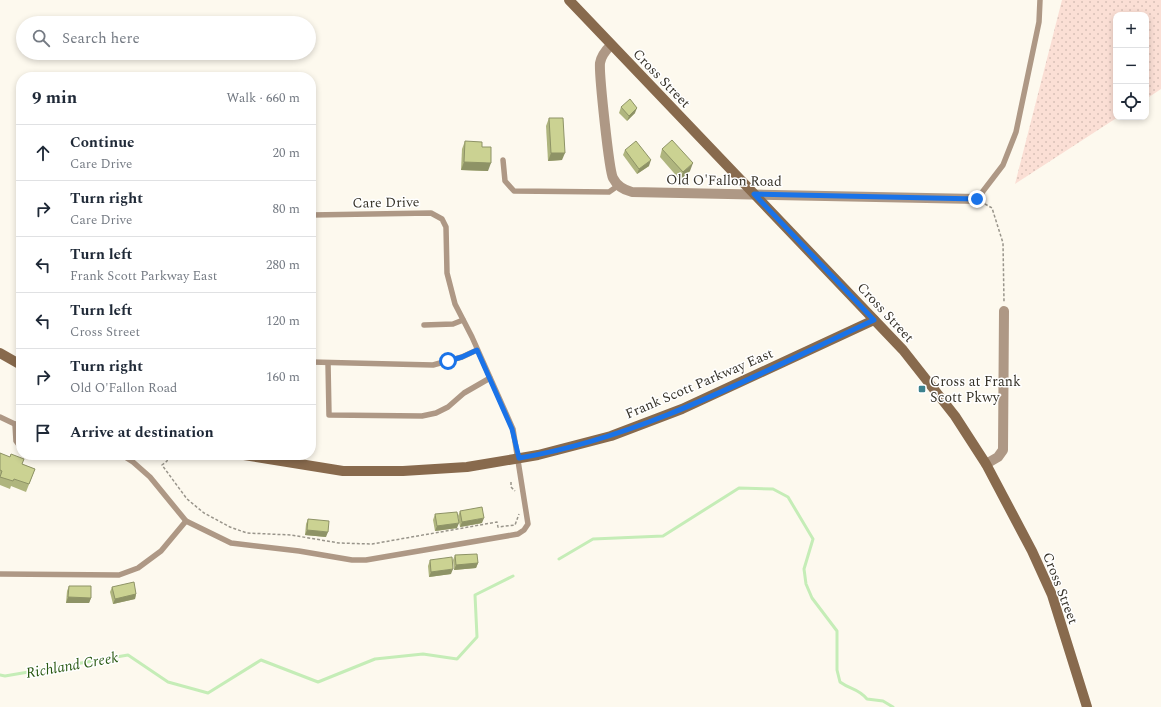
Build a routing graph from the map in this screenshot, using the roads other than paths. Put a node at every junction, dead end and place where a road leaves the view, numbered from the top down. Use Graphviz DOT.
graph roads {
  1 [pos="570,0"];
  2 [pos="1040,0"];
  3 [pos="611,45"];
  4 [pos="503,160"];
  5 [pos="618,185"];
  6 [pos="754,194"];
  7 [pos="977,199"];
  8 [pos="316,215"];
  9 [pos="1004,311"];
  10 [pos="463,320"];
  11 [pos="874,320"];
  12 [pos="424,325"];
  13 [pos="477,350"];
  14 [pos="0,353"];
  15 [pos="16,362"];
  16 [pos="316,362"];
  17 [pos="328,363"];
  18 [pos="490,378"];
  19 [pos="0,417"];
  20 [pos="15,424"];
  21 [pos="16,441"];
  22 [pos="519,458"];
  23 [pos="130,460"];
  24 [pos="275,460"];
  25 [pos="986,464"];
  26 [pos="186,521"];
  27 [pos="0,574"];
  28 [pos="1087,707"];
  1 -- 3 [label="main road, Cross Street"];
  2 -- 7 [label="lane"];
  3 -- 5 [label="street"];
  3 -- 6 [label="main road, Cross Street"];
  4 -- 5 [label="lane"];
  5 -- 6 [label="street, Old O'Fallon Road"];
  6 -- 7 [label="street, Old O'Fallon Road"];
  6 -- 11 [label="main road, Cross Street"];
  8 -- 10 [label="lane, Care Drive"];
  9 -- 25 [label="street"];
  10 -- 12 [label="lane"];
  10 -- 13 [label="lane, Care Drive"];
  11 -- 22 [label="main road, Frank Scott Parkway East"];
  11 -- 25 [label="main road, Cross Street"];
  13 -- 17 [label="lane"];
  13 -- 18 [label="lane, Care Drive"];
  14 -- 15 [label="main road"];
  16 -- 17 [label="lane"];
  17 -- 18 [label="lane"];
  18 -- 22 [label="lane, Care Drive"];
  19 -- 20 [label="lane"];
  20 -- 21 [label="lane"];
  22 -- 24 [label="main road, Frank Scott Parkway East"];
  22 -- 26 [label="lane, Care Drive"];
  23 -- 26 [label="lane"];
  25 -- 28 [label="main road, Cross Street"];
  26 -- 27 [label="lane"];
}
